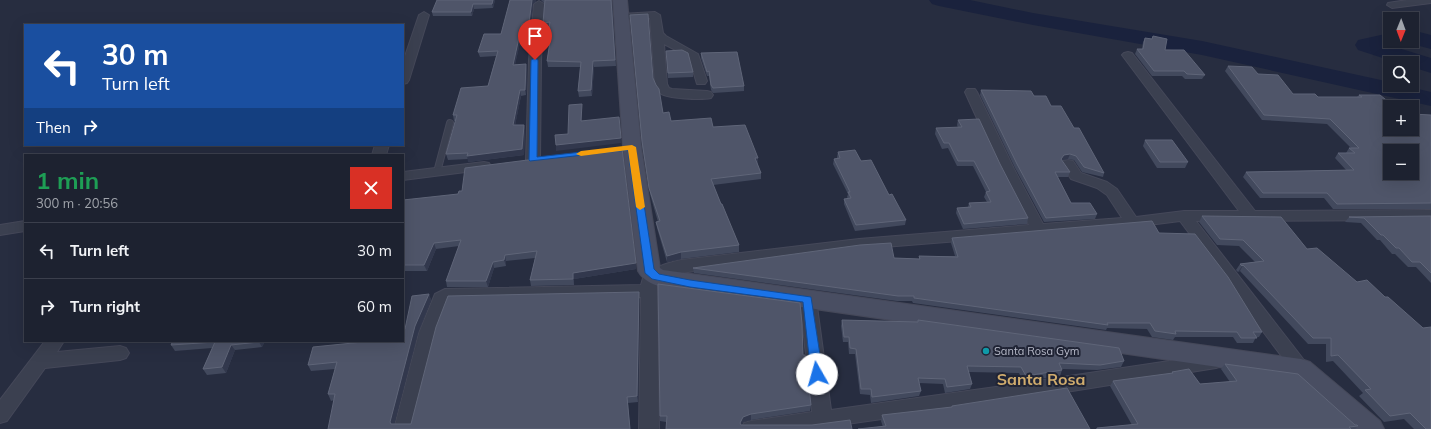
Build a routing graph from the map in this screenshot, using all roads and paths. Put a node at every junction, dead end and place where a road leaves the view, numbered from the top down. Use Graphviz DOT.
graph roads {
  1 [pos="1431,0"];
  2 [pos="539,4"];
  3 [pos="1392,5"];
  4 [pos="621,9"];
  5 [pos="424,15"];
  6 [pos="658,34"];
  7 [pos="1128,55"];
  8 [pos="404,77"];
  9 [pos="701,81"];
  10 [pos="971,92"];
  11 [pos="707,95"];
  12 [pos="450,123"];
  13 [pos="548,158"];
  14 [pos="533,160"];
  15 [pos="518,162"];
  16 [pos="496,164"];
  17 [pos="1068,164"];
  18 [pos="437,172"];
  19 [pos="404,176"];
  20 [pos="1431,215"];
  21 [pos="1184,216"];
  22 [pos="1251,216"];
  23 [pos="1132,222"];
  24 [pos="24,226"];
  25 [pos="0,230"];
  26 [pos="1039,230"];
  27 [pos="651,280"];
  28 [pos="808,299"];
  29 [pos="54,342"];
  30 [pos="120,353"];
  31 [pos="1233,358"];
  32 [pos="41,361"];
  33 [pos="1301,369"];
  34 [pos="0,416"];
  35 [pos="823,419"];
  36 [pos="404,429"];
  37 [pos="649,429"];
  38 [pos="751,429"];
  39 [pos="1370,429"];
  1 -- 3 [label="street"];
  2 -- 14 [label="street"];
  4 -- 6 [label="street"];
  4 -- 27 [label="street"];
  5 -- 8 [label="street"];
  6 -- 9 [label="street"];
  6 -- 11 [label="street"];
  7 -- 22 [label="street"];
  10 -- 26 [label="street"];
  12 -- 18 [label="lane"];
  13 -- 14 [label="street"];
  14 -- 15 [label="street"];
  16 -- 18 [label="street"];
  17 -- 23 [label="street"];
  18 -- 19 [label="street"];
  20 -- 22 [label="street"];
  21 -- 22 [label="street"];
  21 -- 23 [label="street"];
  21 -- 33 [label="street"];
  23 -- 26 [label="street"];
  24 -- 25 [label="street"];
  26 -- 27 [label="street"];
  27 -- 28 [label="street"];
  27 -- 36 [label="street"];
  27 -- 37 [label="street"];
  28 -- 31 [label="street"];
  28 -- 35 [label="street"];
  29 -- 32 [label="street"];
  30 -- 32 [label="street"];
  31 -- 33 [label="street"];
  31 -- 35 [label="street"];
  32 -- 34 [label="street"];
  33 -- 39 [label="street"];
  35 -- 38 [label="street"];
}
